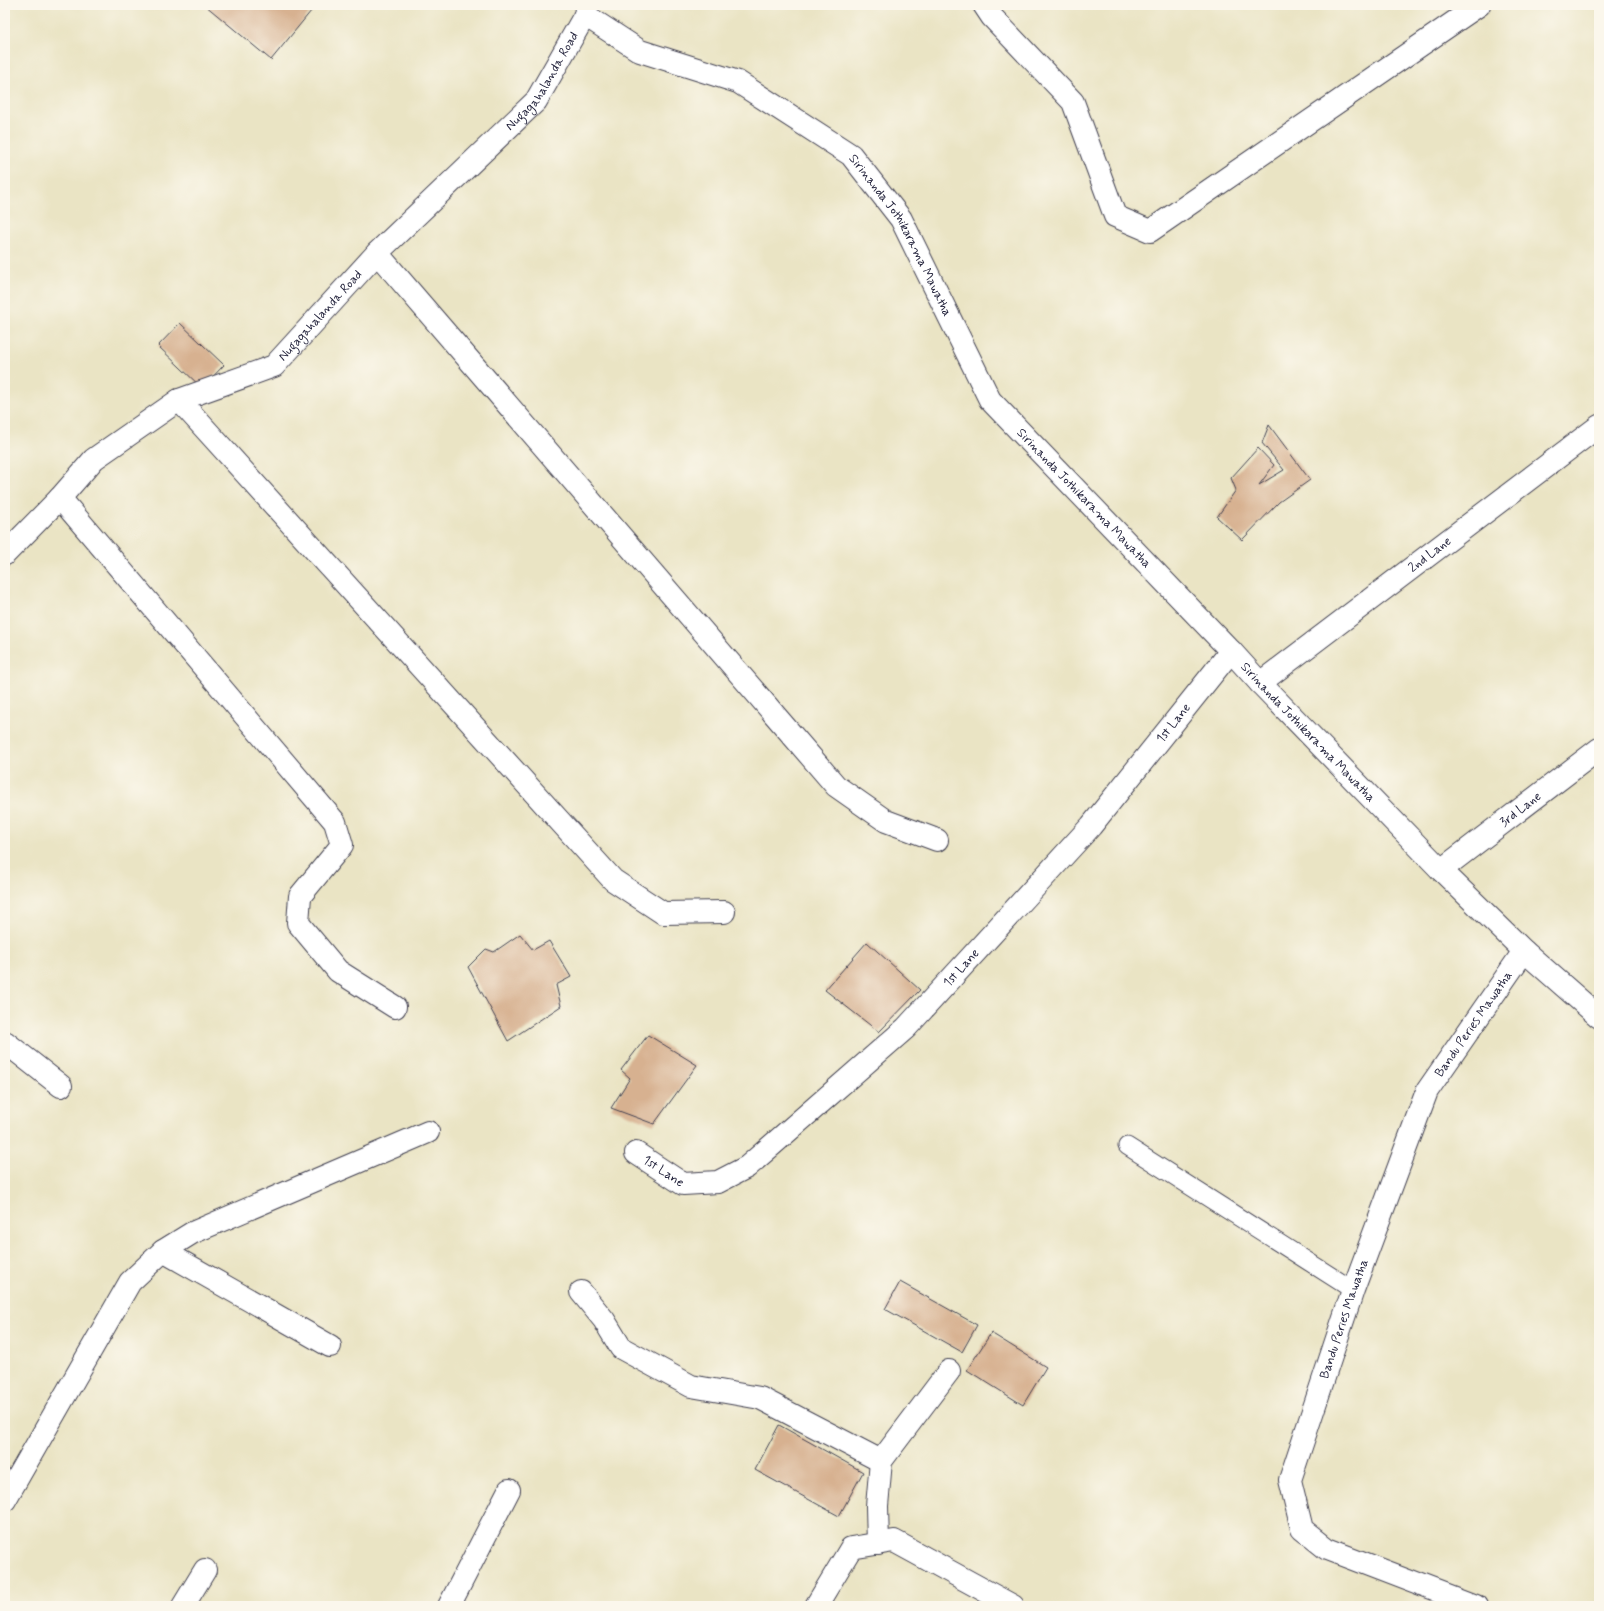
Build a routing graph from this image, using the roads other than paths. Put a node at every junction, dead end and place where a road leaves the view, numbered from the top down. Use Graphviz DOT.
graph roads {
  1 [pos="984,5"];
  2 [pos="1478,5"];
  3 [pos="586,10"];
  4 [pos="377,253"];
  5 [pos="179,400"];
  6 [pos="1599,426"];
  7 [pos="60,498"];
  8 [pos="5,554"];
  9 [pos="1232,650"];
  10 [pos="1260,683"];
  11 [pos="1599,749"];
  12 [pos="937,840"];
  13 [pos="1441,870"];
  14 [pos="724,912"];
  15 [pos="1524,951"];
  16 [pos="396,1007"];
  17 [pos="1599,1017"];
  18 [pos="5,1042"];
  19 [pos="61,1086"];
  20 [pos="428,1132"];
  21 [pos="1127,1146"];
  22 [pos="636,1153"];
  23 [pos="163,1251"];
  24 [pos="1353,1290"];
  25 [pos="581,1292"];
  26 [pos="330,1346"];
  27 [pos="949,1371"];
  28 [pos="881,1461"];
  29 [pos="510,1490"];
  30 [pos="5,1500"];
  31 [pos="878,1544"];
  32 [pos="205,1570"];
  33 [pos="184,1606"];
  34 [pos="449,1606"];
  35 [pos="816,1606"];
  36 [pos="1013,1606"];
  37 [pos="1476,1606"];
  1 -- 2 [label="street"];
  3 -- 4 [label="street, Nugagahalanda Road"];
  3 -- 9 [label="street, Sirinanda Jothikarama Mawatha"];
  4 -- 5 [label="street, Nugagahalanda Road"];
  4 -- 12 [label="street"];
  5 -- 7 [label="street, Nugagahalanda Road"];
  5 -- 14 [label="street"];
  6 -- 10 [label="street, 2nd Lane"];
  7 -- 8 [label="street, Nugagahalanda Road"];
  7 -- 16 [label="street"];
  9 -- 10 [label="street, Sirinanda Jothikarama Mawatha"];
  9 -- 22 [label="street, 1st Lane"];
  10 -- 13 [label="street, Sirinanda Jothikarama Mawatha"];
  11 -- 13 [label="street, 3rd Lane"];
  13 -- 15 [label="street, Sirinanda Jothikarama Mawatha"];
  15 -- 17 [label="street, Sirinanda Jothikarama Mawatha"];
  15 -- 24 [label="street, Bandu Peries Mawatha"];
  18 -- 19 [label="street"];
  20 -- 23 [label="street"];
  21 -- 24 [label="lane"];
  23 -- 26 [label="street"];
  23 -- 30 [label="street"];
  24 -- 37 [label="street, Bandu Peries Mawatha"];
  25 -- 28 [label="street"];
  27 -- 28 [label="street"];
  28 -- 31 [label="street"];
  29 -- 34 [label="street"];
  31 -- 35 [label="street"];
  31 -- 36 [label="street"];
  32 -- 33 [label="street"];
}
